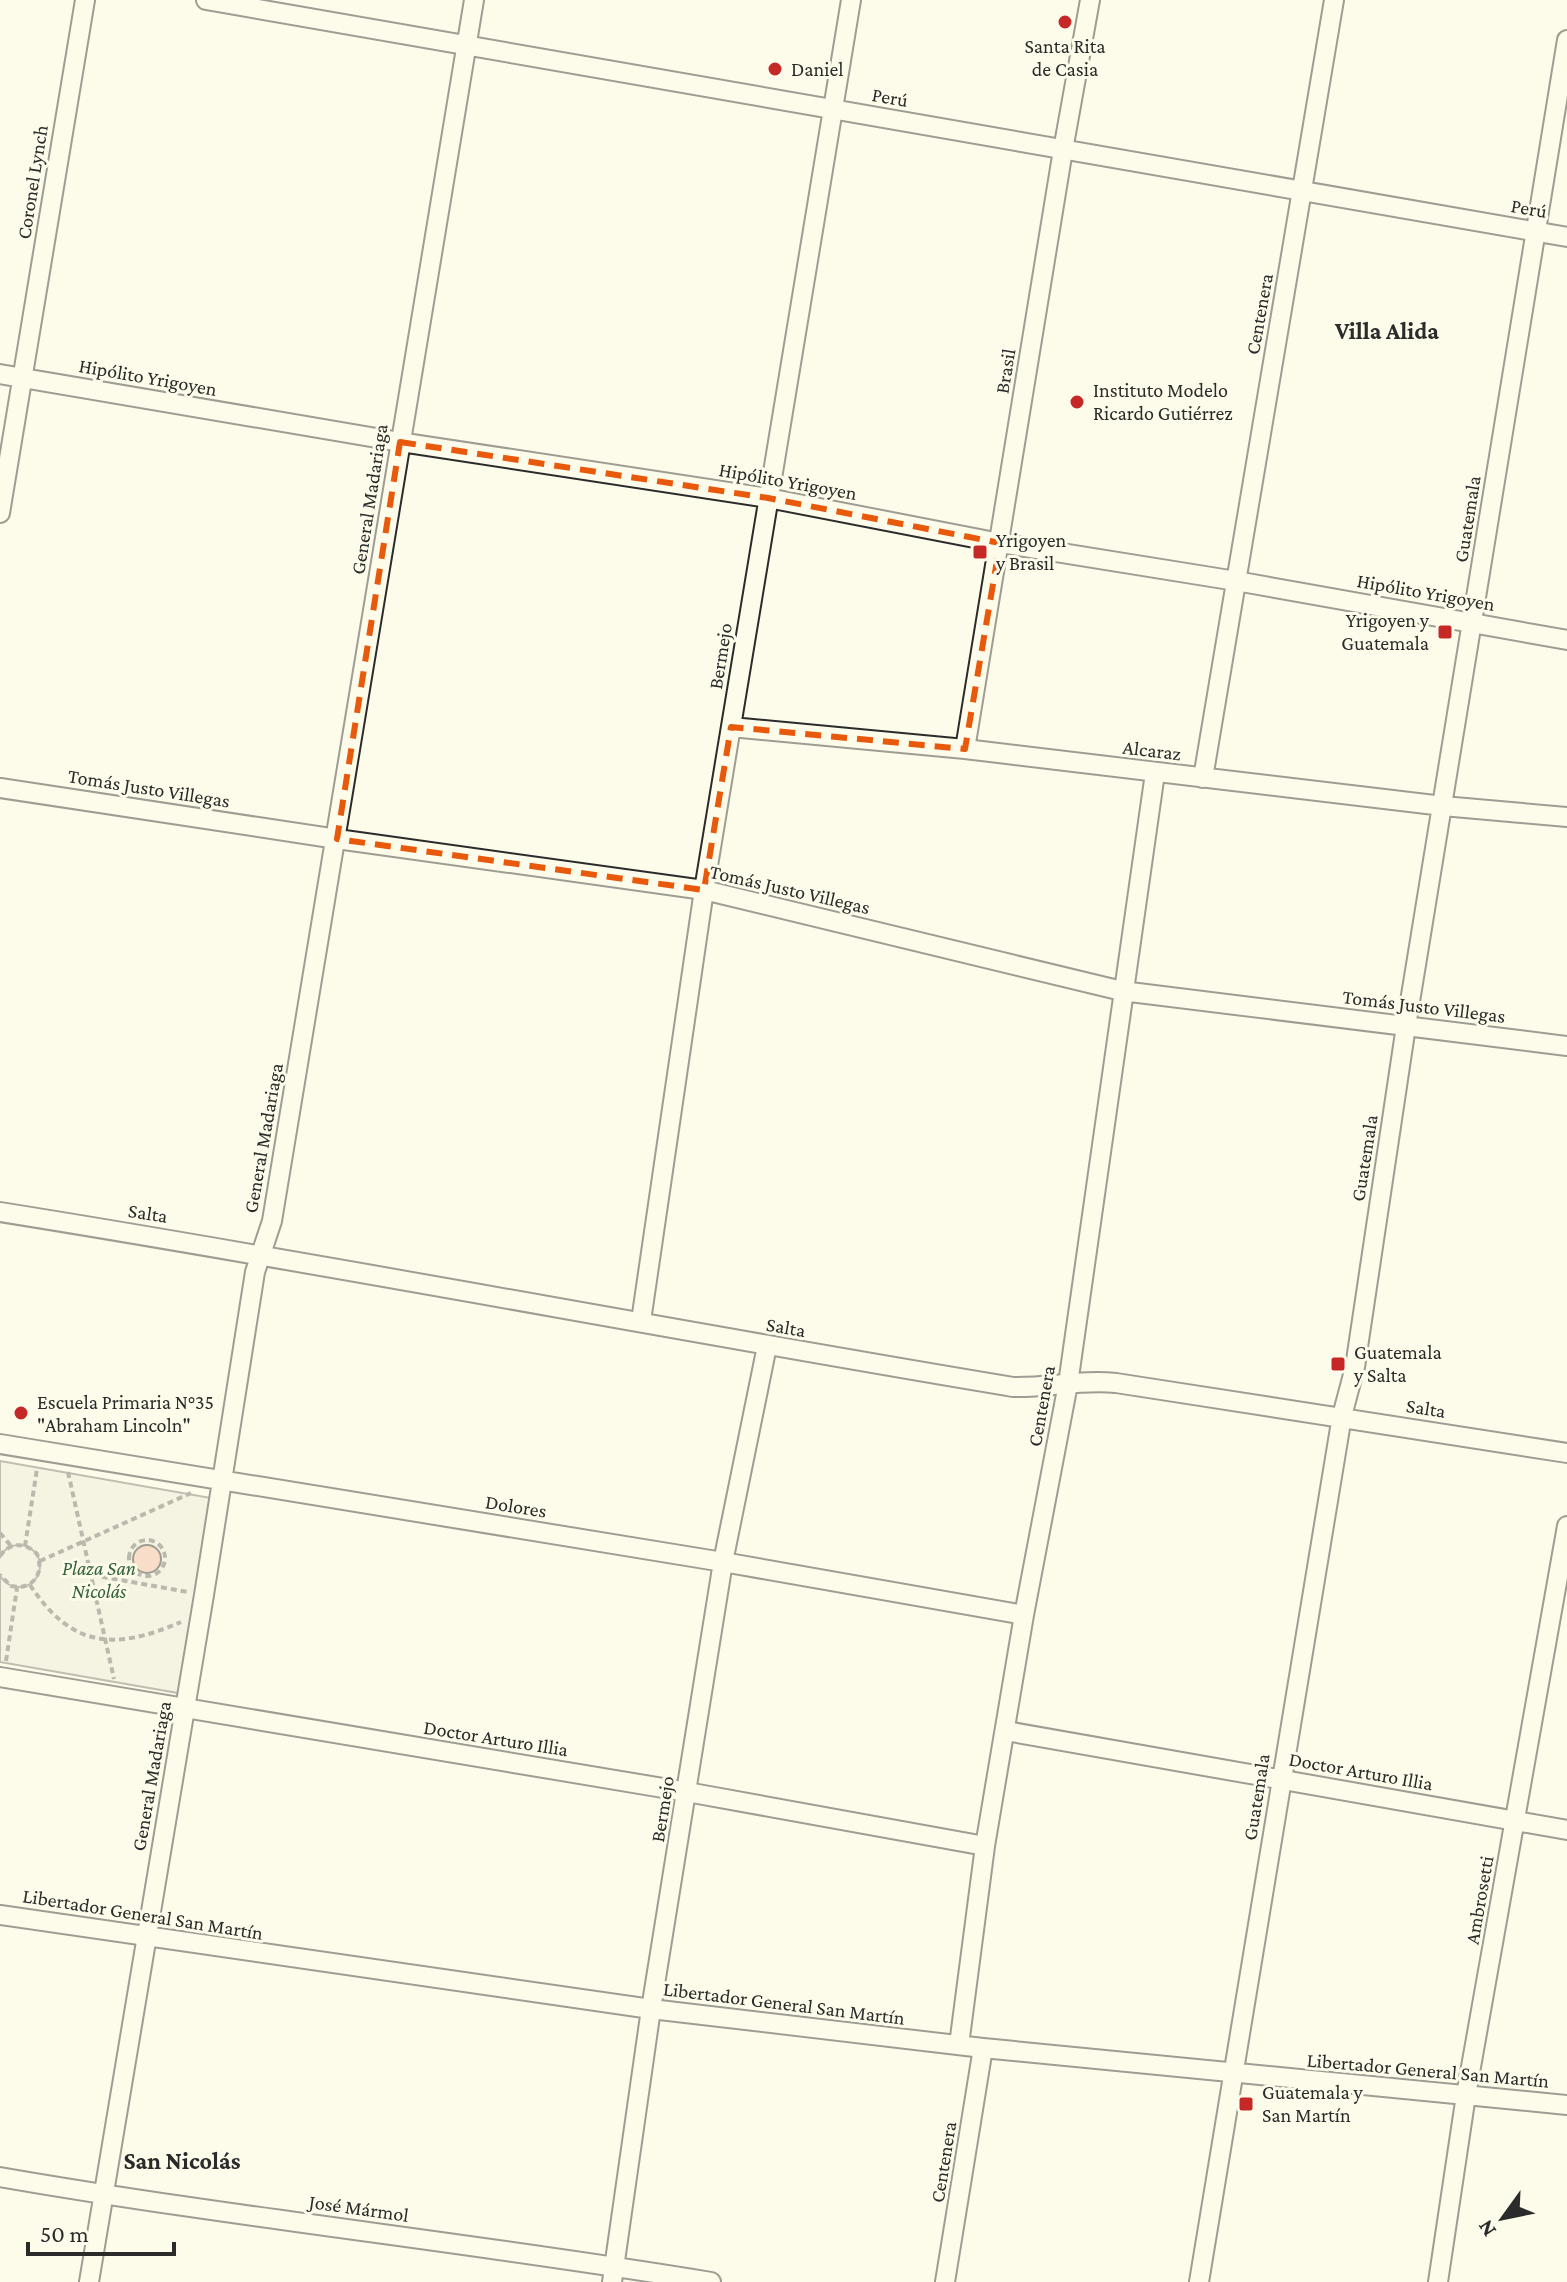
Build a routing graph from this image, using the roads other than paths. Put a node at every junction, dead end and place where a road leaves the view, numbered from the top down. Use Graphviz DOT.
graph roads {
  1 [pos="85,0"];
  2 [pos="206,0"];
  3 [pos="474,0"];
  4 [pos="851,0"];
  5 [pos="1090,0"];
  6 [pos="1334,0"];
  7 [pos="1567,40"];
  8 [pos="467,43"];
  9 [pos="832,109"];
  10 [pos="1063,150"];
  11 [pos="1303,191"];
  12 [pos="1536,231"];
  13 [pos="1567,237"];
  14 [pos="0,374"];
  15 [pos="22,377"];
  16 [pos="400,442"];
  17 [pos="768,498"];
  18 [pos="0,513"];
  19 [pos="1000,543"];
  20 [pos="1236,581"];
  21 [pos="1473,623"];
  22 [pos="1567,640"];
  23 [pos="731,727"];
  24 [pos="965,749"];
  25 [pos="1155,773"];
  26 [pos="1203,778"];
  27 [pos="0,788"];
  28 [pos="1443,806"];
  29 [pos="1567,817"];
  30 [pos="337,839"];
  31 [pos="704,890"];
  32 [pos="1122,991"];
  33 [pos="1406,1026"];
  34 [pos="1567,1046"];
  35 [pos="0,1212"];
  36 [pos="260,1253"];
  37 [pos="641,1321"];
  38 [pos="767,1346"];
  39 [pos="1068,1384"];
  40 [pos="1342,1416"];
  41 [pos="0,1444"];
  42 [pos="1567,1453"];
  43 [pos="221,1479"];
  44 [pos="1567,1526"];
  45 [pos="723,1562"];
  46 [pos="1024,1615"];
  47 [pos="2,1677"];
  48 [pos="185,1708"];
  49 [pos="1006,1731"];
  50 [pos="1282,1779"];
  51 [pos="687,1792"];
  52 [pos="1516,1821"];
  53 [pos="1567,1830"];
  54 [pos="985,1846"];
  55 [pos="0,1915"];
  56 [pos="146,1938"];
  57 [pos="651,2009"];
  58 [pos="959,2045"];
  59 [pos="983,2048"];
  60 [pos="1232,2074"];
  61 [pos="1466,2095"];
  62 [pos="1567,2105"];
  63 [pos="0,2177"];
  64 [pos="102,2195"];
  65 [pos="613,2274"];
  66 [pos="89,2282"];
  67 [pos="711,2282"];
  68 [pos="945,2282"];
  69 [pos="1199,2282"];
  70 [pos="1438,2282"];
  1 -- 15 [label="street, Coronel Lynch"];
  2 -- 8 [label="street, Perú"];
  3 -- 8 [label="street, General Madariaga"];
  4 -- 9 [label="street, Bermejo"];
  5 -- 10 [label="street, Brasil"];
  6 -- 11 [label="street, Centenera"];
  7 -- 12 [label="street, Guatemala"];
  8 -- 9 [label="street, Perú"];
  8 -- 16 [label="street, General Madariaga"];
  9 -- 10 [label="street, Perú"];
  9 -- 17 [label="street, Bermejo"];
  10 -- 11 [label="street, Perú"];
  10 -- 19 [label="street, Brasil"];
  11 -- 12 [label="street, Perú"];
  11 -- 20 [label="street, Centenera"];
  12 -- 13 [label="street, Perú"];
  12 -- 21 [label="street, Guatemala"];
  14 -- 15 [label="street, Hipólito Yrigoyen"];
  15 -- 16 [label="street, Hipólito Yrigoyen"];
  15 -- 18 [label="street, Coronel Lynch"];
  16 -- 17 [label="street, Hipólito Yrigoyen"];
  16 -- 30 [label="street, General Madariaga"];
  17 -- 19 [label="street, Hipólito Yrigoyen"];
  17 -- 23 [label="street, Bermejo"];
  19 -- 20 [label="street, Hipólito Yrigoyen"];
  19 -- 24 [label="street, Brasil"];
  20 -- 21 [label="street, Hipólito Yrigoyen"];
  20 -- 26 [label="street, Centenera"];
  21 -- 22 [label="street, Hipólito Yrigoyen"];
  21 -- 28 [label="street, Guatemala"];
  23 -- 24 [label="street, Alcaraz"];
  23 -- 31 [label="street, Bermejo"];
  24 -- 25 [label="street, Alcaraz"];
  25 -- 26 [label="street, Alcaraz"];
  25 -- 32 [label="street, Centenera"];
  26 -- 28 [label="street, Alcaraz"];
  27 -- 30 [label="street, Tomás Justo Villegas"];
  28 -- 29 [label="street, Alcaraz"];
  28 -- 33 [label="street, Guatemala"];
  30 -- 31 [label="street, Tomás Justo Villegas"];
  30 -- 36 [label="street, General Madariaga"];
  31 -- 32 [label="street, Tomás Justo Villegas"];
  31 -- 37 [label="street, Bermejo"];
  32 -- 33 [label="street, Tomás Justo Villegas"];
  32 -- 39 [label="street, Centenera"];
  33 -- 34 [label="street, Tomás Justo Villegas"];
  33 -- 40 [label="street, Guatemala"];
  35 -- 36 [label="street, Salta"];
  36 -- 37 [label="street, Salta"];
  36 -- 43 [label="street, General Madariaga"];
  37 -- 38 [label="street, Salta"];
  38 -- 39 [label="street, Salta"];
  38 -- 45 [label="street, Bermejo"];
  39 -- 40 [label="street, Salta"];
  39 -- 46 [label="street, Centenera"];
  40 -- 42 [label="street, Salta"];
  40 -- 50 [label="street, Guatemala"];
  41 -- 43 [label="street, Dolores"];
  43 -- 45 [label="street, Dolores"];
  43 -- 48 [label="street, General Madariaga"];
  44 -- 52 [label="street, Ambrosetti"];
  45 -- 46 [label="street, Dolores"];
  45 -- 51 [label="street, Bermejo"];
  46 -- 49 [label="street, Centenera"];
  47 -- 48 [label="street, Doctor Arturo Illia"];
  48 -- 51 [label="street, Doctor Arturo Illia"];
  48 -- 56 [label="street, General Madariaga"];
  49 -- 50 [label="street, Doctor Arturo Illia"];
  49 -- 54 [label="street, Centenera"];
  50 -- 52 [label="street, Doctor Arturo Illia"];
  50 -- 60 [label="street, Guatemala"];
  51 -- 54 [label="street, Doctor Arturo Illia"];
  51 -- 57 [label="street, Bermejo"];
  52 -- 53 [label="street, Doctor Arturo Illia"];
  52 -- 61 [label="street, Ambrosetti"];
  54 -- 58 [label="street, Centenera"];
  55 -- 56 [label="street, Libertador General San Martín"];
  56 -- 57 [label="street, Libertador General San Martín"];
  56 -- 64 [label="street, General Madariaga"];
  57 -- 58 [label="street, Libertador General San Martín"];
  57 -- 65 [label="street, Bermejo"];
  58 -- 59 [label="street, Libertador General San Martín"];
  59 -- 60 [label="street, Libertador General San Martín"];
  59 -- 68 [label="street, Centenera"];
  60 -- 61 [label="street, Libertador General San Martín"];
  60 -- 69 [label="street, Guatemala"];
  61 -- 62 [label="street, Libertador General San Martín"];
  61 -- 70 [label="street, Ambrosetti"];
  63 -- 64 [label="street, José Mármol"];
  64 -- 65 [label="street, José Mármol"];
  64 -- 66 [label="street, General Madariaga"];
  65 -- 67 [label="street, José Mármol"];
}
